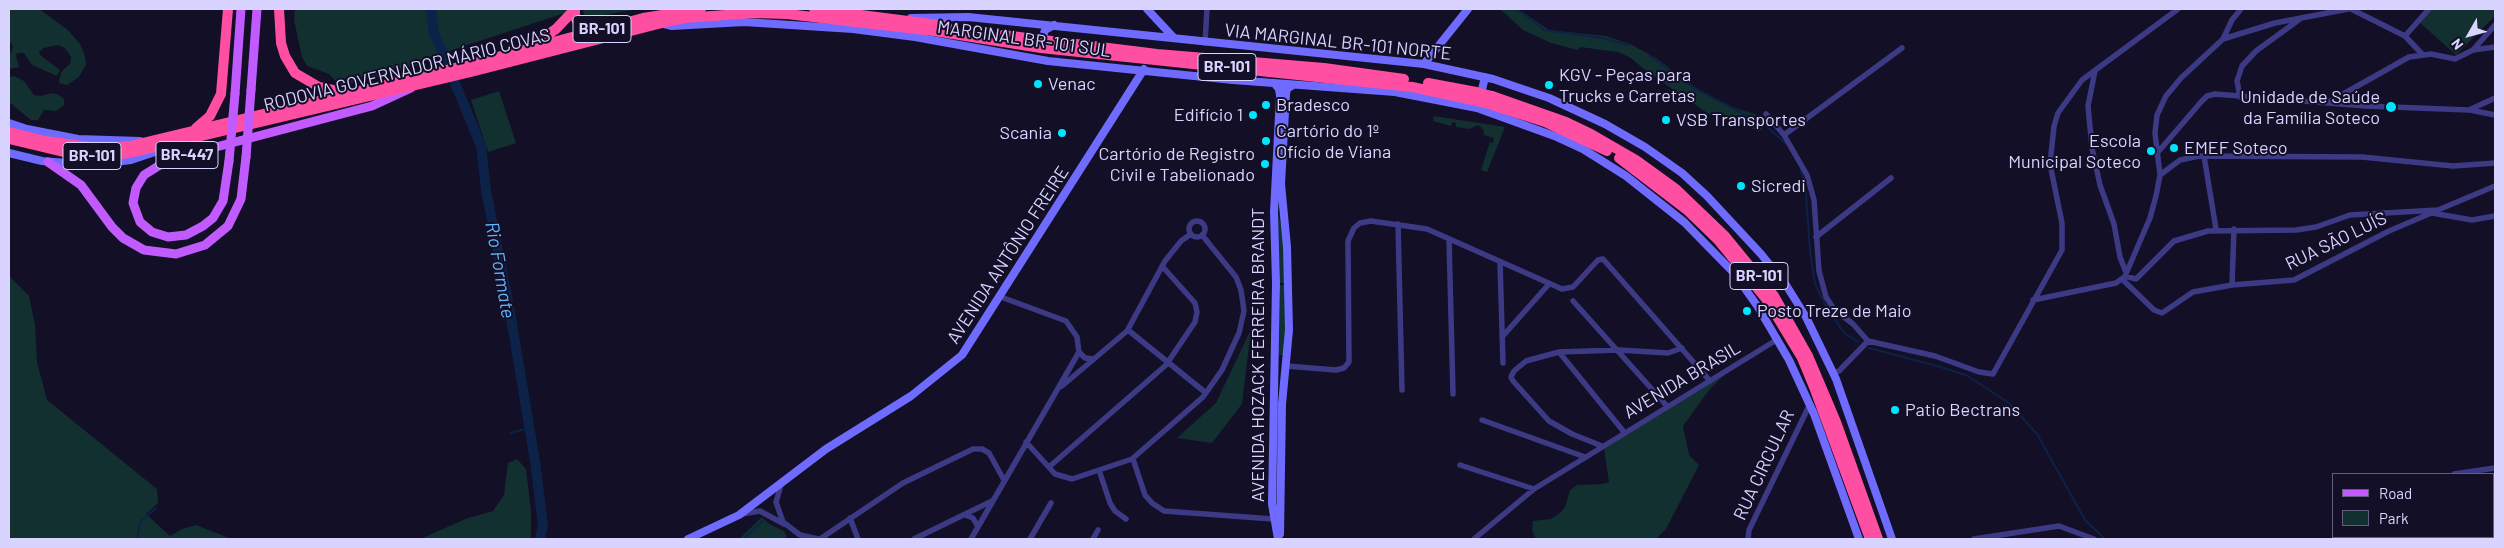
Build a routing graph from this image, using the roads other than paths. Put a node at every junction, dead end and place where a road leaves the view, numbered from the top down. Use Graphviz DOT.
graph roads {
  1 [pos="228,9"];
  2 [pos="241,9"];
  3 [pos="257,9"];
  4 [pos="279,9"];
  5 [pos="575,9"];
  6 [pos="700,9"];
  7 [pos="814,9"];
  8 [pos="1147,9"];
  9 [pos="1207,9"];
  10 [pos="1468,9"];
  11 [pos="2178,9"];
  12 [pos="2241,9"];
  13 [pos="2350,9"];
  14 [pos="2429,9"];
  15 [pos="682,11"];
  16 [pos="2302,17"];
  17 [pos="895,18"];
  18 [pos="662,23"];
  19 [pos="1056,25"];
  20 [pos="2495,25"];
  21 [pos="2404,36"];
  22 [pos="1174,38"];
  23 [pos="1042,39"];
  24 [pos="2223,39"];
  25 [pos="1205,42"];
  26 [pos="1902,48"];
  27 [pos="2495,48"];
  28 [pos="1041,49"];
  29 [pos="523,50"];
  30 [pos="2473,50"];
  31 [pos="2422,54"];
  32 [pos="1048,61"];
  33 [pos="1424,64"];
  34 [pos="471,68"];
  35 [pos="1144,69"];
  36 [pos="2095,70"];
  37 [pos="430,77"];
  38 [pos="1485,77"];
  39 [pos="1274,83"];
  40 [pos="418,84"];
  41 [pos="1293,85"];
  42 [pos="358,91"];
  43 [pos="2240,98"];
  44 [pos="2495,98"];
  45 [pos="1481,100"];
  46 [pos="2330,102"];
  47 [pos="2469,110"];
  48 [pos="1766,114"];
  49 [pos="2495,115"];
  50 [pos="9,123"];
  51 [pos="9,132"];
  52 [pos="184,134"];
  53 [pos="1784,135"];
  54 [pos="9,139"];
  55 [pos="157,140"];
  56 [pos="177,143"];
  57 [pos="2158,152"];
  58 [pos="9,153"];
  59 [pos="2204,156"];
  60 [pos="48,162"];
  61 [pos="2495,163"];
  62 [pos="1279,173"];
  63 [pos="2160,175"];
  64 [pos="1891,178"];
  65 [pos="2495,186"];
  66 [pos="2438,210"];
  67 [pos="2432,213"];
  68 [pos="2495,216"];
  69 [pos="1398,224"];
  70 [pos="2216,229"];
  71 [pos="2234,229"];
  72 [pos="1191,234"];
  73 [pos="1202,235"];
  74 [pos="1816,238"];
  75 [pos="1449,239"];
  76 [pos="1500,262"];
  77 [pos="1162,266"];
  78 [pos="2124,275"];
  79 [pos="1549,284"];
  80 [pos="2232,285"];
  81 [pos="1001,297"];
  82 [pos="1573,300"];
  83 [pos="2033,300"];
  84 [pos="1128,330"];
  85 [pos="1502,337"];
  86 [pos="1778,339"];
  87 [pos="1868,341"];
  88 [pos="1682,348"];
  89 [pos="1619,350"];
  90 [pos="1079,352"];
  91 [pos="1559,352"];
  92 [pos="1094,359"];
  93 [pos="1168,362"];
  94 [pos="1503,363"];
  95 [pos="1274,366"];
  96 [pos="1286,366"];
  97 [pos="1833,373"];
  98 [pos="1710,381"];
  99 [pos="1058,389"];
  100 [pos="1402,390"];
  101 [pos="1206,393"];
  102 [pos="1453,394"];
  103 [pos="1810,404"];
  104 [pos="1667,406"];
  105 [pos="1482,420"];
  106 [pos="1624,432"];
  107 [pos="1026,442"];
  108 [pos="1602,446"];
  109 [pos="1586,457"];
  110 [pos="1133,459"];
  111 [pos="1460,465"];
  112 [pos="1049,467"];
  113 [pos="2495,468"];
  114 [pos="1099,470"];
  115 [pos="2461,473"];
  116 [pos="1004,480"];
  117 [pos="783,482"];
  118 [pos="1534,489"];
  119 [pos="1854,492"];
  120 [pos="992,501"];
  121 [pos="1051,503"];
  122 [pos="739,515"];
  123 [pos="965,515"];
  124 [pos="850,518"];
  125 [pos="1126,518"];
  126 [pos="1273,519"];
  127 [pos="786,525"];
  128 [pos="978,527"];
  129 [pos="1098,530"];
  130 [pos="805,538"];
  131 [pos="688,539"];
  132 [pos="819,539"];
  133 [pos="858,539"];
  134 [pos="914,539"];
  135 [pos="971,539"];
  136 [pos="1030,539"];
  137 [pos="1093,539"];
  138 [pos="1279,539"];
  139 [pos="1474,539"];
  140 [pos="1748,539"];
  141 [pos="1859,539"];
  142 [pos="1864,539"];
  143 [pos="1870,539"];
  144 [pos="1878,539"];
  145 [pos="1892,539"];
  146 [pos="1974,539"];
  147 [pos="2094,539"];
  1 -- 52 [label="highway"];
  2 -- 40 [label="main road, BR-447, bridge"];
  3 -- 60 [label="main road, BR-447, bridge"];
  4 -- 42 [label="highway"];
  5 -- 15 [label="highway"];
  5 -- 29 [label="highway"];
  6 -- 15 [label="highway, RODOVIA GOVERNADOR MÁRIO COVAS / BR-101"];
  7 -- 17 [label="highway, RODOVIA GOVERNADOR MÁRIO COVAS / BR-101"];
  8 -- 22 [label="street"];
  9 -- 25 [label="street"];
  10 -- 33 [label="street"];
  11 -- 36 [label="street"];
  12 -- 24 [label="street"];
  13 -- 16 [label="street"];
  13 -- 21 [label="street"];
  14 -- 21 [label="street"];
  15 -- 29 [label="highway, RODOVIA GOVERNADOR MÁRIO COVAS / BR-101"];
  16 -- 24 [label="street"];
  16 -- 43 [label="street"];
  17 -- 19 [label="street, VIA MARGINAL BR-101 NORTE"];
  17 -- 45 [label="highway, RODOVIA GOVERNADOR MÁRIO COVAS / BR-101"];
  18 -- 32 [label="street, MARGINAL BR-101 SUL"];
  18 -- 34 [label="highway, RODOVIA GOVERNADOR MÁRIO COVAS / BR-101"];
  18 -- 45 [label="highway, RODOVIA GOVERNADOR MÁRIO COVAS / BR-101"];
  19 -- 22 [label="street, VIA MARGINAL BR-101 NORTE"];
  19 -- 23 [label="street"];
  20 -- 30 [label="street"];
  21 -- 31 [label="street"];
  22 -- 25 [label="street, VIA MARGINAL BR-101 NORTE"];
  24 -- 57 [label="street"];
  25 -- 33 [label="street, VIA MARGINAL BR-101 NORTE"];
  26 -- 53 [label="street"];
  27 -- 30 [label="street"];
  28 -- 32 [label="street"];
  29 -- 34 [label="highway, RODOVIA GOVERNADOR MÁRIO COVAS / BR-101"];
  30 -- 31 [label="street"];
  31 -- 46 [label="street"];
  32 -- 35 [label="street, MARGINAL BR-101 SUL"];
  33 -- 38 [label="street, VIA MARGINAL BR-101 NORTE"];
  34 -- 37 [label="highway, RODOVIA GOVERNADOR MÁRIO COVAS / BR-101"];
  35 -- 39 [label="street, MARGINAL BR-101 SUL"];
  35 -- 81 [label="street, AVENIDA ANTÔNIO FREIRE"];
  36 -- 78 [label="street"];
  36 -- 83 [label="street"];
  37 -- 40 [label="highway, RODOVIA GOVERNADOR MÁRIO COVAS / BR-101"];
  37 -- 42 [label="highway, RODOVIA GOVERNADOR MÁRIO COVAS / BR-101"];
  38 -- 45 [label="street"];
  38 -- 97 [label="street, VIA MARGINAL BR-101 NORTE"];
  39 -- 41 [label="street, MARGINAL BR-101 SUL"];
  39 -- 62 [label="street, AVENIDA HOZACK FERREIRA BRANDT"];
  40 -- 56 [label="highway, RODOVIA GOVERNADOR MÁRIO COVAS / BR-101"];
  41 -- 45 [label="street, MARGINAL BR-101 SUL"];
  41 -- 62 [label="street, AVENIDA HOZACK FERREIRA BRANDT"];
  42 -- 52 [label="highway, RODOVIA GOVERNADOR MÁRIO COVAS / BR-101"];
  43 -- 46 [label="street"];
  43 -- 57 [label="street"];
  44 -- 47 [label="street"];
  45 -- 86 [label="street, MARGINAL BR-101 SUL"];
  45 -- 119 [label="highway, RODOVIA GOVERNADOR MÁRIO COVAS / BR-101"];
  45 -- 144 [label="highway, RODOVIA GOVERNADOR MÁRIO COVAS / BR-101"];
  46 -- 47 [label="street"];
  47 -- 49 [label="street"];
  48 -- 53 [label="street"];
  50 -- 55 [label="street"];
  51 -- 55 [label="highway, RODOVIA GOVERNADOR MÁRIO COVAS / BR-101"];
  52 -- 55 [label="highway, RODOVIA GOVERNADOR MÁRIO COVAS / BR-101"];
  53 -- 74 [label="street"];
  54 -- 56 [label="highway, RODOVIA GOVERNADOR MÁRIO COVAS / BR-101"];
  56 -- 60 [label="street"];
  57 -- 63 [label="street"];
  58 -- 60 [label="street"];
  59 -- 61 [label="street"];
  59 -- 63 [label="street"];
  59 -- 70 [label="street"];
  62 -- 95 [label="street, AVENIDA HOZACK FERREIRA BRANDT"];
  62 -- 96 [label="street, AVENIDA HOZACK FERREIRA BRANDT"];
  63 -- 78 [label="street"];
  64 -- 74 [label="street"];
  65 -- 66 [label="street, RUA SÃO LUÍS"];
  66 -- 67 [label="street, RUA SÃO LUÍS"];
  66 -- 71 [label="street"];
  67 -- 68 [label="street"];
  67 -- 80 [label="street, RUA SÃO LUÍS"];
  69 -- 75 [label="street"];
  69 -- 96 [label="street"];
  69 -- 100 [label="street"];
  70 -- 71 [label="street"];
  70 -- 78 [label="street"];
  71 -- 80 [label="street"];
  72 -- 73 [label="street"];
  72 -- 73 [label="street"];
  72 -- 77 [label="street"];
  73 -- 101 [label="street"];
  74 -- 87 [label="street"];
  75 -- 76 [label="street"];
  75 -- 102 [label="street"];
  76 -- 79 [label="street"];
  76 -- 85 [label="street"];
  77 -- 84 [label="street"];
  77 -- 93 [label="street"];
  78 -- 80 [label="street, RUA SÃO LUÍS"];
  78 -- 83 [label="street"];
  79 -- 85 [label="street"];
  79 -- 88 [label="street"];
  81 -- 90 [label="street"];
  81 -- 117 [label="street, AVENIDA ANTÔNIO FREIRE"];
  82 -- 89 [label="street"];
  83 -- 87 [label="street"];
  84 -- 92 [label="street"];
  84 -- 93 [label="street"];
  85 -- 94 [label="street"];
  86 -- 98 [label="street, AVENIDA BRASIL"];
  86 -- 103 [label="street, MARGINAL BR-101 SUL"];
  87 -- 97 [label="street"];
  88 -- 89 [label="street, AVENIDA BRASIL"];
  88 -- 98 [label="street"];
  89 -- 91 [label="street, AVENIDA BRASIL"];
  89 -- 104 [label="street"];
  90 -- 92 [label="street"];
  90 -- 99 [label="street"];
  91 -- 106 [label="street"];
  91 -- 108 [label="street, AVENIDA BRASIL"];
  92 -- 99 [label="street"];
  93 -- 101 [label="street"];
  93 -- 112 [label="street"];
  95 -- 96 [label="street"];
  95 -- 126 [label="street, AVENIDA HOZACK FERREIRA BRANDT"];
  96 -- 138 [label="street, AVENIDA HOZACK FERREIRA BRANDT"];
  97 -- 145 [label="street, VIA MARGINAL BR-101 NORTE"];
  98 -- 104 [label="street, AVENIDA BRASIL"];
  99 -- 107 [label="street"];
  101 -- 110 [label="street"];
  103 -- 140 [label="street, RUA CIRCULAR"];
  103 -- 141 [label="street, MARGINAL BR-101 SUL"];
  104 -- 106 [label="street, AVENIDA BRASIL"];
  105 -- 109 [label="street"];
  106 -- 108 [label="street, AVENIDA BRASIL"];
  107 -- 112 [label="street"];
  107 -- 116 [label="street"];
  108 -- 109 [label="street, AVENIDA BRASIL"];
  109 -- 118 [label="street, AVENIDA BRASIL"];
  110 -- 114 [label="street"];
  110 -- 126 [label="street"];
  111 -- 118 [label="street"];
  112 -- 114 [label="street"];
  113 -- 115 [label="street"];
  114 -- 125 [label="street"];
  116 -- 120 [label="street"];
  116 -- 124 [label="street"];
  117 -- 122 [label="street, AVENIDA ANTÔNIO FREIRE"];
  117 -- 127 [label="street"];
  118 -- 139 [label="street, AVENIDA BRASIL"];
  119 -- 142 [label="highway"];
  119 -- 143 [label="highway, RODOVIA GOVERNADOR MÁRIO COVAS / BR-101"];
  120 -- 123 [label="street"];
  120 -- 128 [label="street"];
  121 -- 136 [label="street"];
  122 -- 127 [label="street"];
  122 -- 131 [label="street, AVENIDA ANTÔNIO FREIRE"];
  123 -- 128 [label="street"];
  123 -- 134 [label="street"];
  124 -- 132 [label="street"];
  124 -- 133 [label="street"];
  126 -- 138 [label="street, AVENIDA HOZACK FERREIRA BRANDT"];
  127 -- 130 [label="street"];
  128 -- 135 [label="street"];
  129 -- 137 [label="street"];
  130 -- 132 [label="street"];
  146 -- 147 [label="street"];
}
